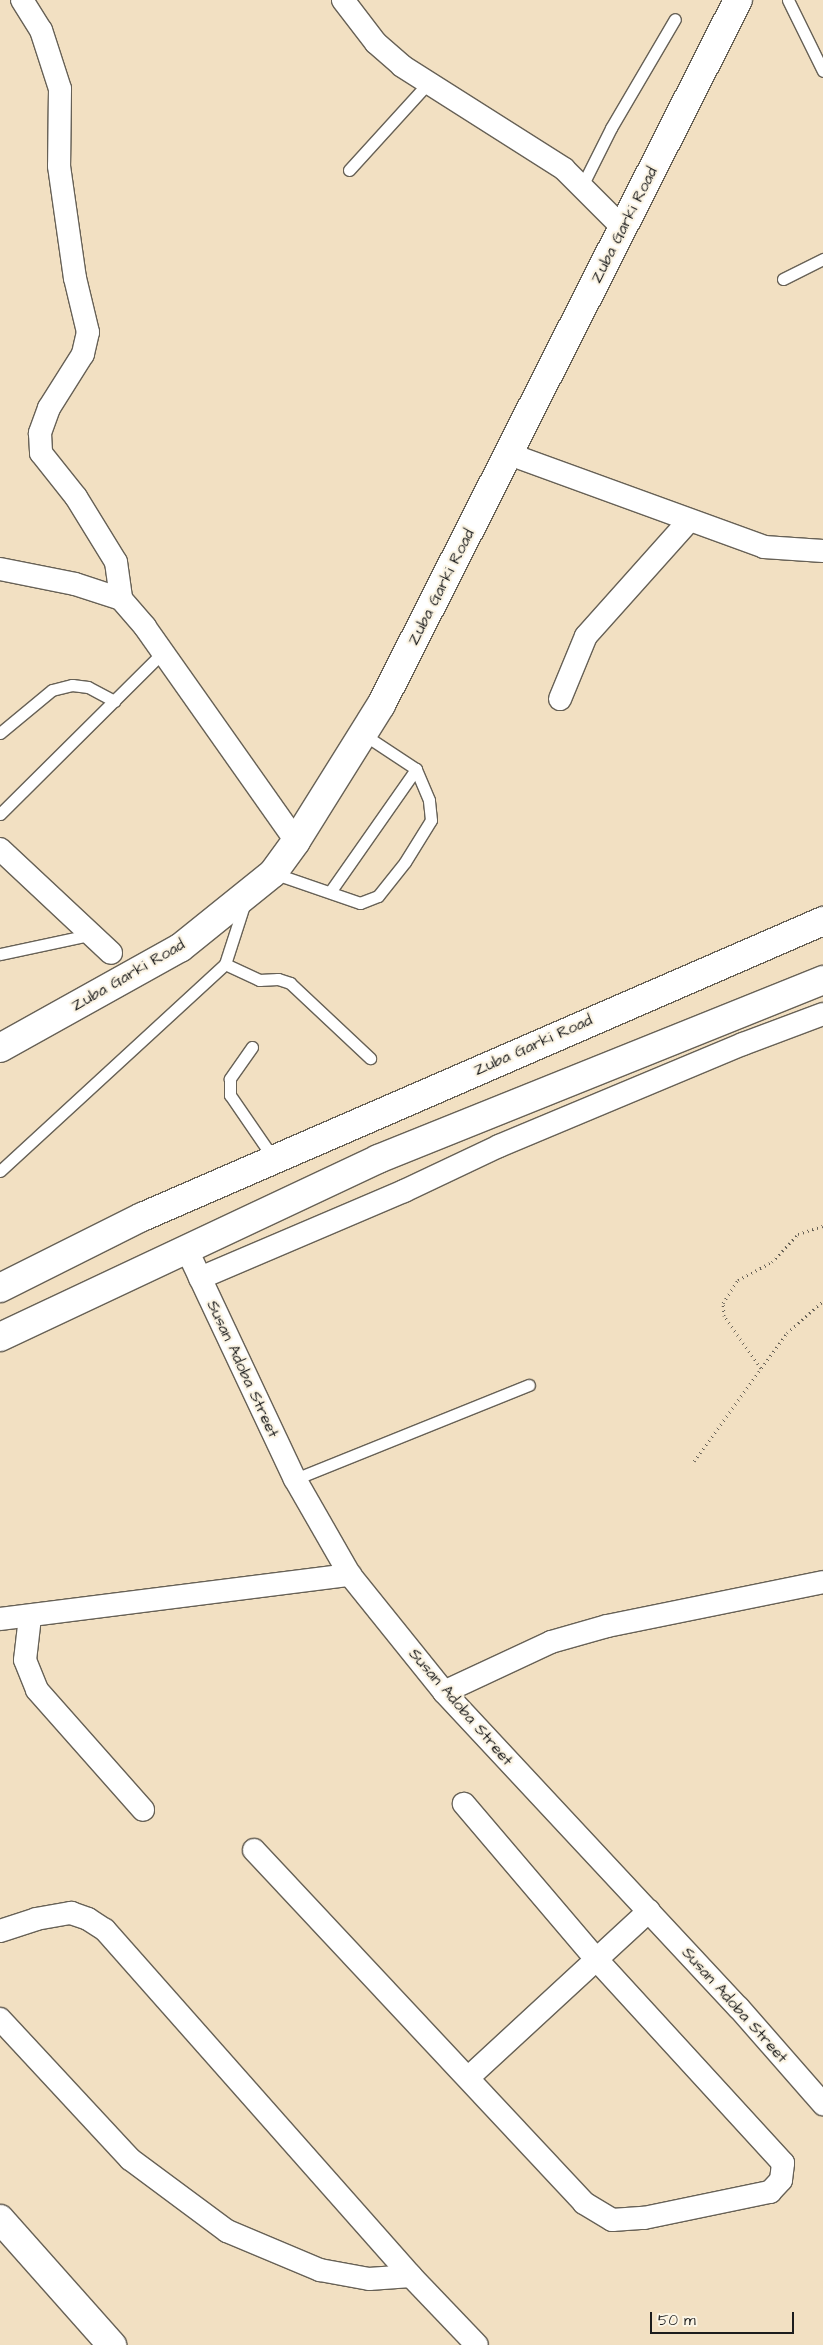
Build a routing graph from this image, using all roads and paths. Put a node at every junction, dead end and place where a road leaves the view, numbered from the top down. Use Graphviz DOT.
graph roads {
  1 [pos="22,0"];
  2 [pos="343,0"];
  3 [pos="738,0"];
  4 [pos="788,0"];
  5 [pos="676,19"];
  6 [pos="823,71"];
  7 [pos="429,82"];
  8 [pos="349,170"];
  9 [pos="582,186"];
  10 [pos="623,228"];
  11 [pos="823,259"];
  12 [pos="784,279"];
  13 [pos="508,454"];
  14 [pos="688,522"];
  15 [pos="823,551"];
  16 [pos="0,569"];
  17 [pos="121,599"];
  18 [pos="163,652"];
  19 [pos="560,699"];
  20 [pos="114,701"];
  21 [pos="0,733"];
  22 [pos="363,734"];
  23 [pos="416,770"];
  24 [pos="0,814"];
  25 [pos="296,841"];
  26 [pos="0,849"];
  27 [pos="273,873"];
  28 [pos="249,891"];
  29 [pos="330,892"];
  30 [pos="823,921"];
  31 [pos="89,935"];
  32 [pos="111,953"];
  33 [pos="2,956"];
  34 [pos="225,964"];
  35 [pos="823,980"];
  36 [pos="823,1014"];
  37 [pos="252,1047"];
  38 [pos="0,1048"];
  39 [pos="370,1058"];
  40 [pos="274,1159"];
  41 [pos="0,1171"];
  42 [pos="823,1226"];
  43 [pos="186,1250"];
  44 [pos="200,1278"];
  45 [pos="0,1288"];
  46 [pos="823,1301"];
  47 [pos="0,1337"];
  48 [pos="762,1368"];
  49 [pos="529,1385"];
  50 [pos="694,1461"];
  51 [pos="295,1479"];
  52 [pos="350,1575"];
  53 [pos="823,1582"];
  54 [pos="30,1618"];
  55 [pos="0,1619"];
  56 [pos="444,1692"];
  57 [pos="464,1804"];
  58 [pos="143,1810"];
  59 [pos="254,1850"];
  60 [pos="649,1911"];
  61 [pos="0,1931"];
  62 [pos="596,1959"];
  63 [pos="0,2019"];
  64 [pos="469,2077"];
  65 [pos="823,2104"];
  66 [pos="0,2219"];
  67 [pos="411,2276"];
  68 [pos="112,2345"];
  69 [pos="477,2345"];
  1 -- 17 [label="street"];
  2 -- 7 [label="street"];
  3 -- 10 [label="main road, Zuba Garki Road"];
  4 -- 6 [label="lane"];
  5 -- 9 [label="lane"];
  7 -- 8 [label="lane"];
  7 -- 9 [label="street"];
  9 -- 10 [label="street"];
  10 -- 13 [label="main road, Zuba Garki Road"];
  11 -- 12 [label="lane"];
  13 -- 14 [label="street"];
  13 -- 22 [label="main road, Zuba Garki Road"];
  14 -- 15 [label="street"];
  14 -- 19 [label="street"];
  16 -- 17 [label="street"];
  17 -- 18 [label="street"];
  18 -- 20 [label="lane"];
  18 -- 25 [label="street"];
  20 -- 21 [label="lane"];
  20 -- 24 [label="lane"];
  22 -- 23 [label="lane"];
  22 -- 25 [label="main road, Zuba Garki Road"];
  23 -- 29 [label="lane"];
  23 -- 29 [label="lane"];
  25 -- 27 [label="main road, Zuba Garki Road"];
  26 -- 31 [label="street"];
  27 -- 28 [label="main road, Zuba Garki Road"];
  27 -- 29 [label="lane"];
  28 -- 34 [label="lane"];
  28 -- 38 [label="main road, Zuba Garki Road"];
  30 -- 40 [label="main road, Zuba Garki Road"];
  31 -- 32 [label="street"];
  31 -- 33 [label="lane"];
  34 -- 39 [label="lane"];
  34 -- 41 [label="lane"];
  35 -- 43 [label="main road"];
  36 -- 44 [label="street"];
  37 -- 40 [label="lane"];
  40 -- 45 [label="main road, Zuba Garki Road"];
  42 -- 48 [label="path"];
  43 -- 44 [label="street, Susan Adoba Street"];
  43 -- 47 [label="main road"];
  44 -- 51 [label="street, Susan Adoba Street"];
  46 -- 48 [label="path"];
  48 -- 50 [label="path"];
  49 -- 51 [label="lane"];
  51 -- 52 [label="street, Susan Adoba Street"];
  52 -- 54 [label="street"];
  52 -- 56 [label="street, Susan Adoba Street"];
  53 -- 56 [label="street"];
  54 -- 55 [label="street"];
  54 -- 58 [label="street"];
  56 -- 60 [label="street, Susan Adoba Street"];
  57 -- 62 [label="street"];
  59 -- 64 [label="street"];
  60 -- 62 [label="street"];
  60 -- 65 [label="street, Susan Adoba Street"];
  61 -- 67 [label="street"];
  62 -- 64 [label="street"];
  62 -- 64 [label="street"];
  63 -- 67 [label="street"];
  66 -- 68 [label="main road"];
  67 -- 69 [label="street"];
}
